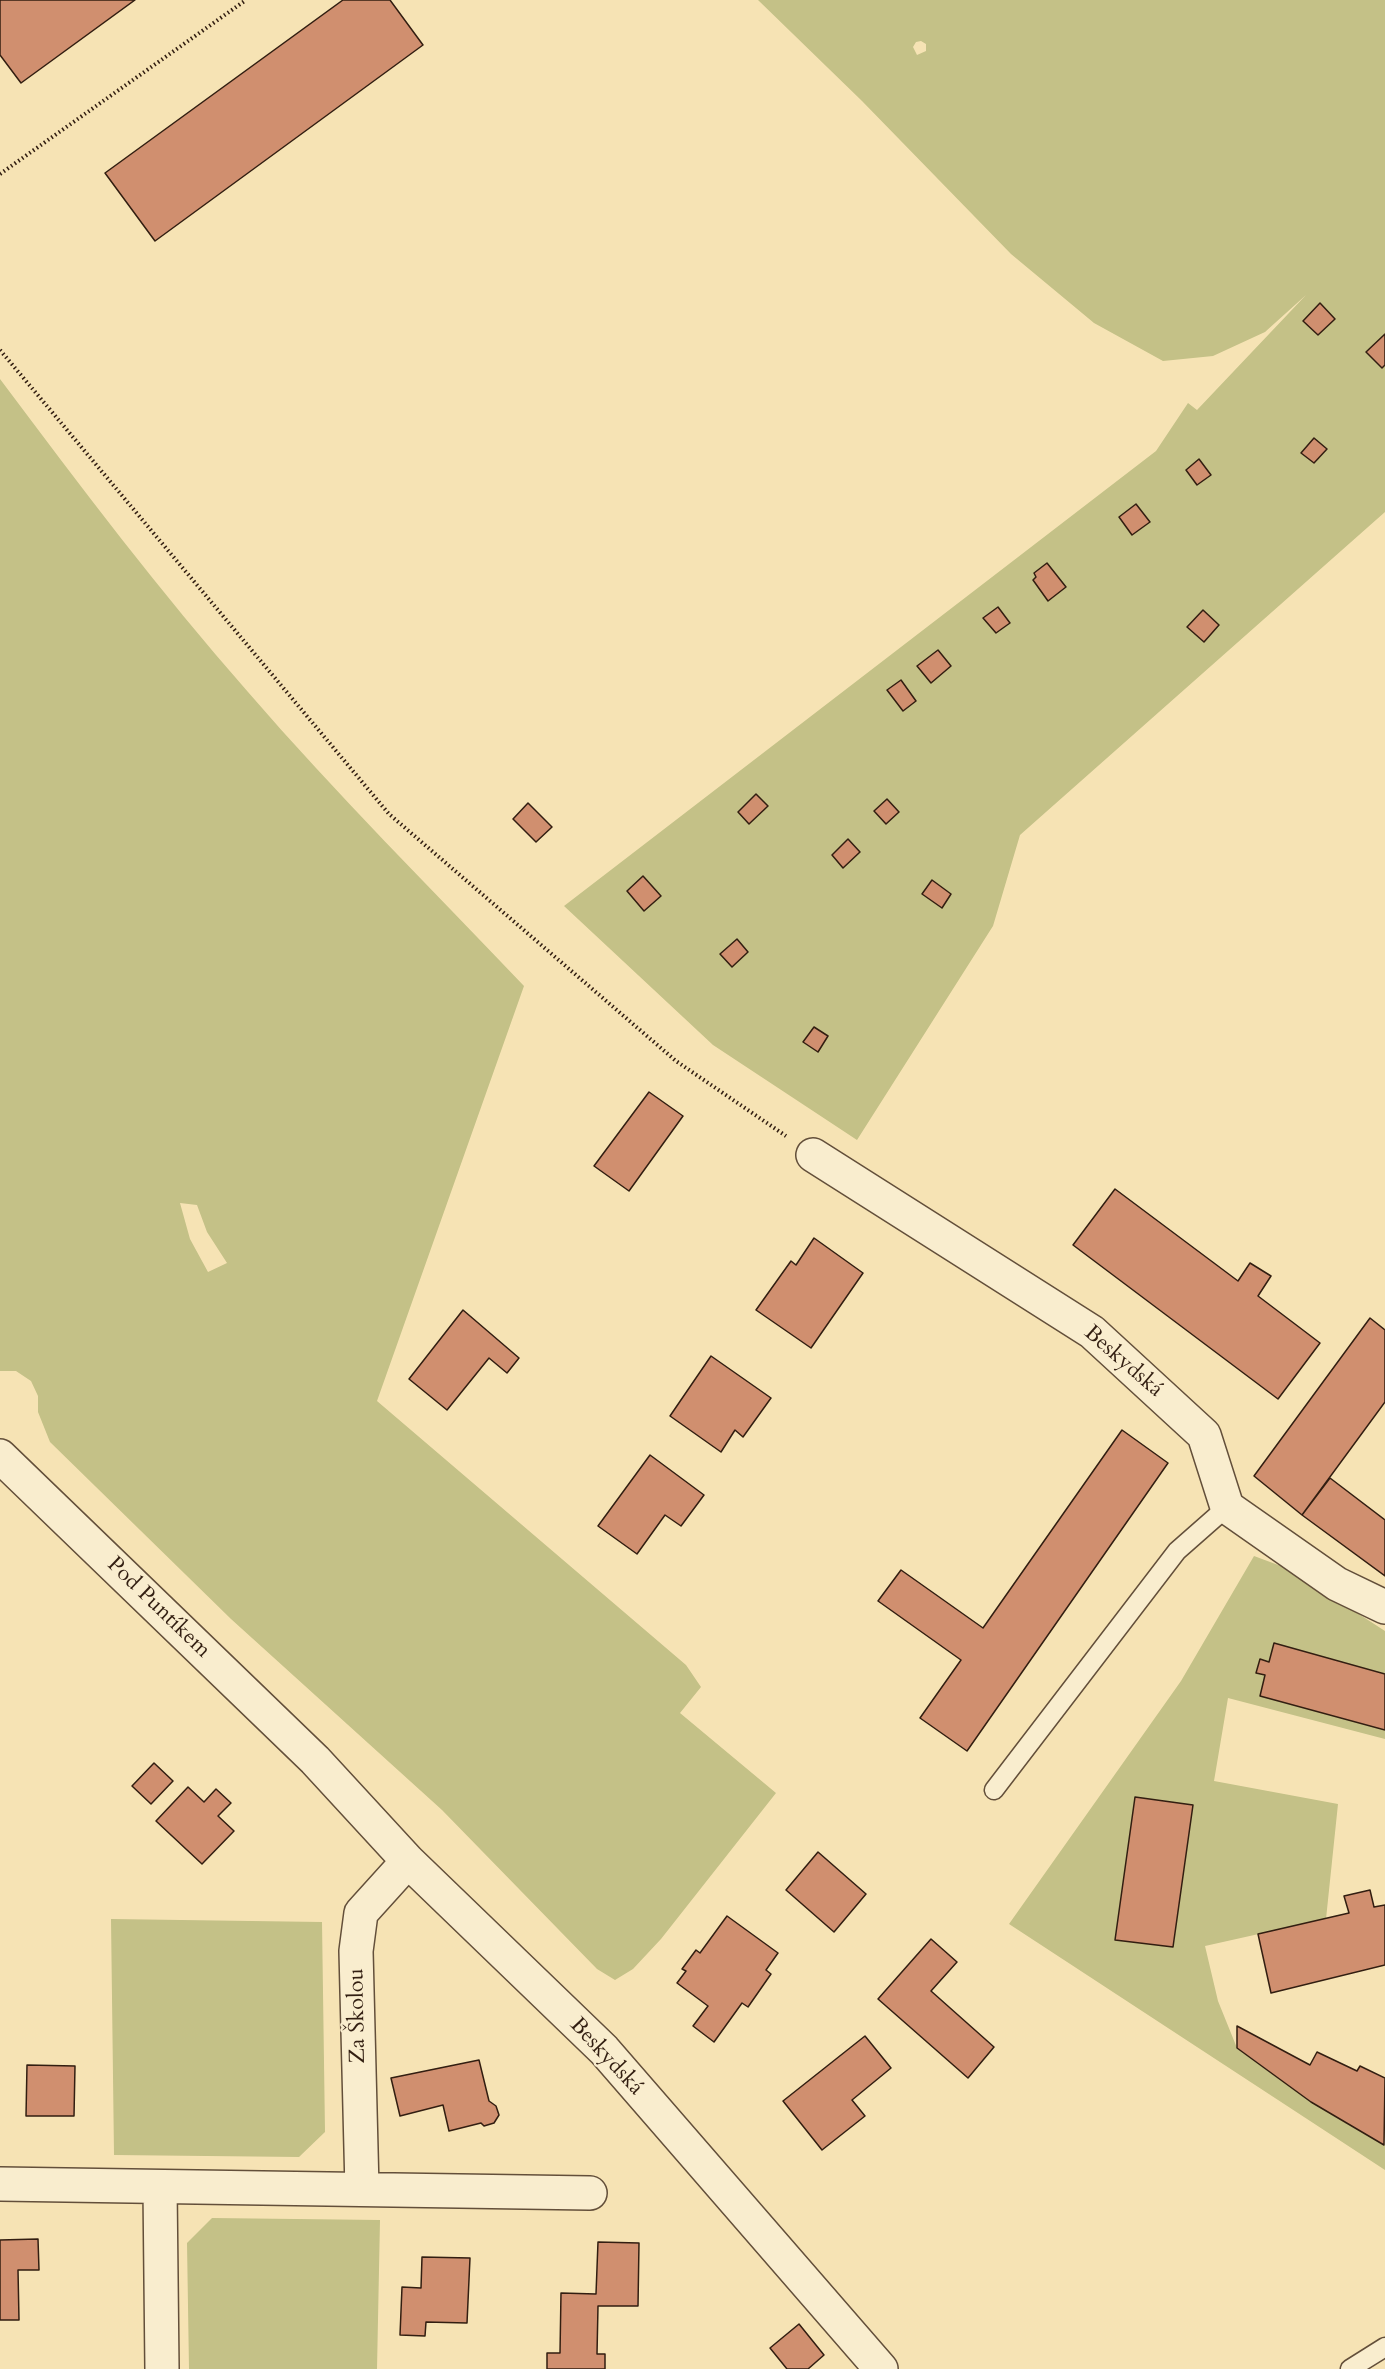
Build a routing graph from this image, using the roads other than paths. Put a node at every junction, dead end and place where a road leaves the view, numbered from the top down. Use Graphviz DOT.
graph roads {
  1 [pos="813,1155"];
  2 [pos="0,1456"];
  3 [pos="1227,1507"];
  4 [pos="1385,1607"];
  5 [pos="315,1760"];
  6 [pos="994,1790"];
  7 [pos="408,1861"];
  8 [pos="0,2184"];
  9 [pos="160,2187"];
  10 [pos="362,2189"];
  11 [pos="590,2193"];
  12 [pos="1385,2347"];
  13 [pos="162,2369"];
  14 [pos="881,2369"];
  15 [pos="1350,2369"];
  1 -- 3 [label="street, Beskydská"];
  2 -- 5 [label="street, Pod Puntíkem"];
  3 -- 4 [label="street"];
  3 -- 6 [label="lane"];
  5 -- 7 [label="street, Beskydská"];
  7 -- 10 [label="street, Za Školou"];
  7 -- 14 [label="street, Beskydská"];
  8 -- 9 [label="street"];
  9 -- 10 [label="street"];
  9 -- 13 [label="street"];
  10 -- 11 [label="street"];
  12 -- 15 [label="lane"];
}
